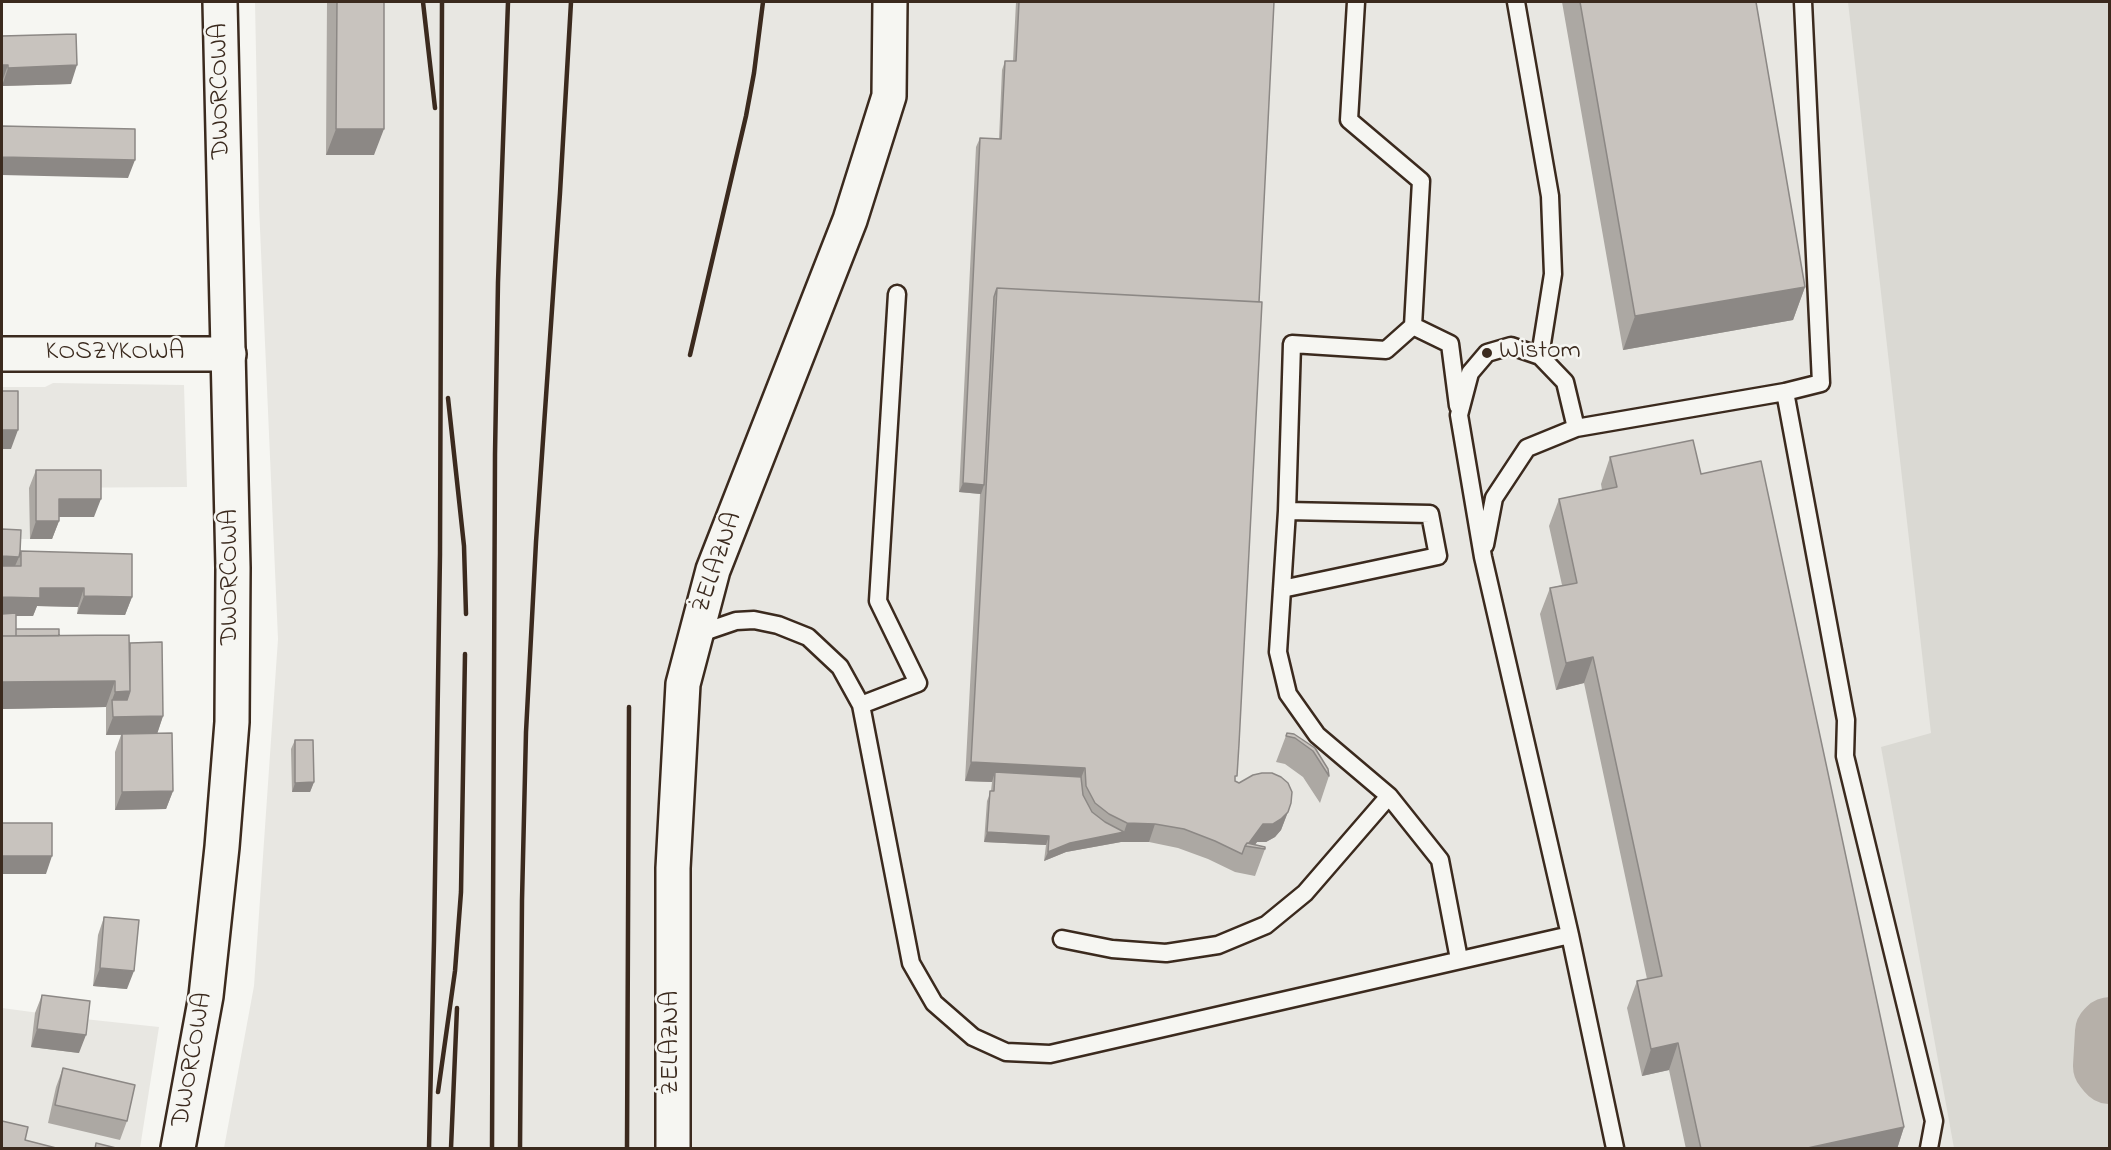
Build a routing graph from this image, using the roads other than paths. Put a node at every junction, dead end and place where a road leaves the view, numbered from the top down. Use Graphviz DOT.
graph roads {
  1 [pos="220,2"];
  2 [pos="890,2"];
  3 [pos="1356,2"];
  4 [pos="1516,2"];
  5 [pos="1803,2"];
  6 [pos="897,294"];
  7 [pos="1413,326"];
  8 [pos="2,354"];
  9 [pos="229,354"];
  10 [pos="1540,356"];
  11 [pos="1785,392"];
  12 [pos="1459,415"];
  13 [pos="1576,428"];
  14 [pos="1287,511"];
  15 [pos="1483,557"];
  16 [pos="1282,589"];
  17 [pos="695,635"];
  18 [pos="861,705"];
  19 [pos="1389,796"];
  20 [pos="1570,934"];
  21 [pos="1062,939"];
  22 [pos="1459,959"];
  23 [pos="178,1149"];
  24 [pos="674,1149"];
  25 [pos="1615,1149"];
  26 [pos="1929,1149"];
  1 -- 9 [label="street, DWORCOWA"];
  2 -- 17 [label="street, ŻELAZNA"];
  3 -- 7 [label="lane"];
  4 -- 10 [label="lane"];
  5 -- 11 [label="lane"];
  6 -- 18 [label="lane"];
  7 -- 12 [label="lane"];
  7 -- 14 [label="lane"];
  8 -- 9 [label="street, KOSZYKOWA"];
  9 -- 23 [label="street, DWORCOWA"];
  10 -- 12 [label="lane"];
  10 -- 13 [label="lane"];
  11 -- 13 [label="lane"];
  11 -- 26 [label="lane"];
  12 -- 15 [label="lane"];
  13 -- 15 [label="lane"];
  14 -- 16 [label="lane"];
  14 -- 16 [label="lane"];
  15 -- 20 [label="lane"];
  16 -- 19 [label="lane"];
  17 -- 18 [label="lane"];
  17 -- 24 [label="street, ŻELAZNA"];
  18 -- 22 [label="lane"];
  19 -- 21 [label="lane"];
  19 -- 22 [label="lane"];
  20 -- 22 [label="lane"];
  20 -- 25 [label="lane"];
}
